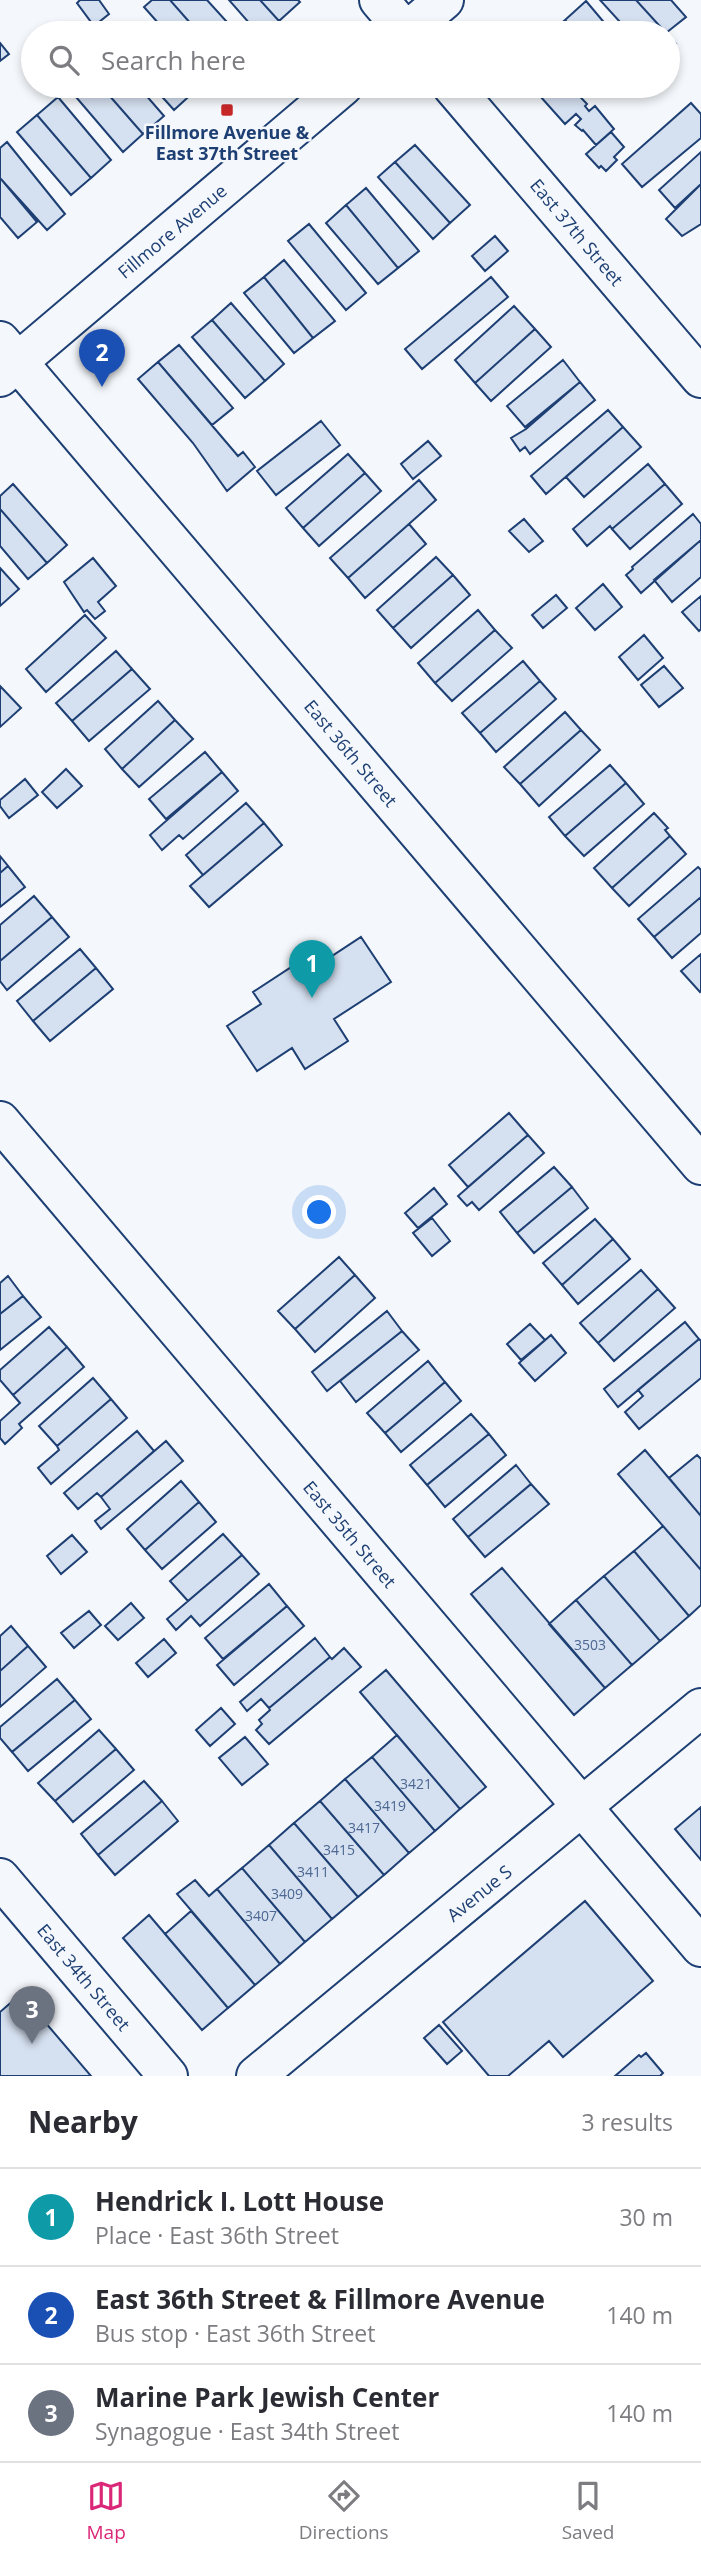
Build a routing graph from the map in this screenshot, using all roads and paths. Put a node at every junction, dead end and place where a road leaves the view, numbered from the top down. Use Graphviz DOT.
graph roads {
  1 [pos="379,0"];
  2 [pos="444,0"];
  3 [pos="396,21"];
  4 [pos="420,21"];
  5 [pos="328,98"];
  6 [pos="462,98"];
  7 [pos="6,360"];
  8 [pos="701,378"];
  9 [pos="0,1121"];
  10 [pos="701,1165"];
  11 [pos="701,1708"];
  12 [pos="583,1807"];
  13 [pos="0,1878"];
  14 [pos="701,1947"];
  15 [pos="168,2076"];
  16 [pos="256,2076"];
  1 -- 3 [label="street"];
  2 -- 4 [label="street"];
  5 -- 7 [label="street, Fillmore Avenue"];
  6 -- 8 [label="street, East 37th Street"];
  7 -- 10 [label="street, East 36th Street"];
  9 -- 12 [label="street, East 35th Street"];
  11 -- 12 [label="street, Avenue S"];
  12 -- 14 [label="street, East 35th Street"];
  12 -- 16 [label="street, Avenue S"];
  13 -- 15 [label="street, East 34th Street"];
}
